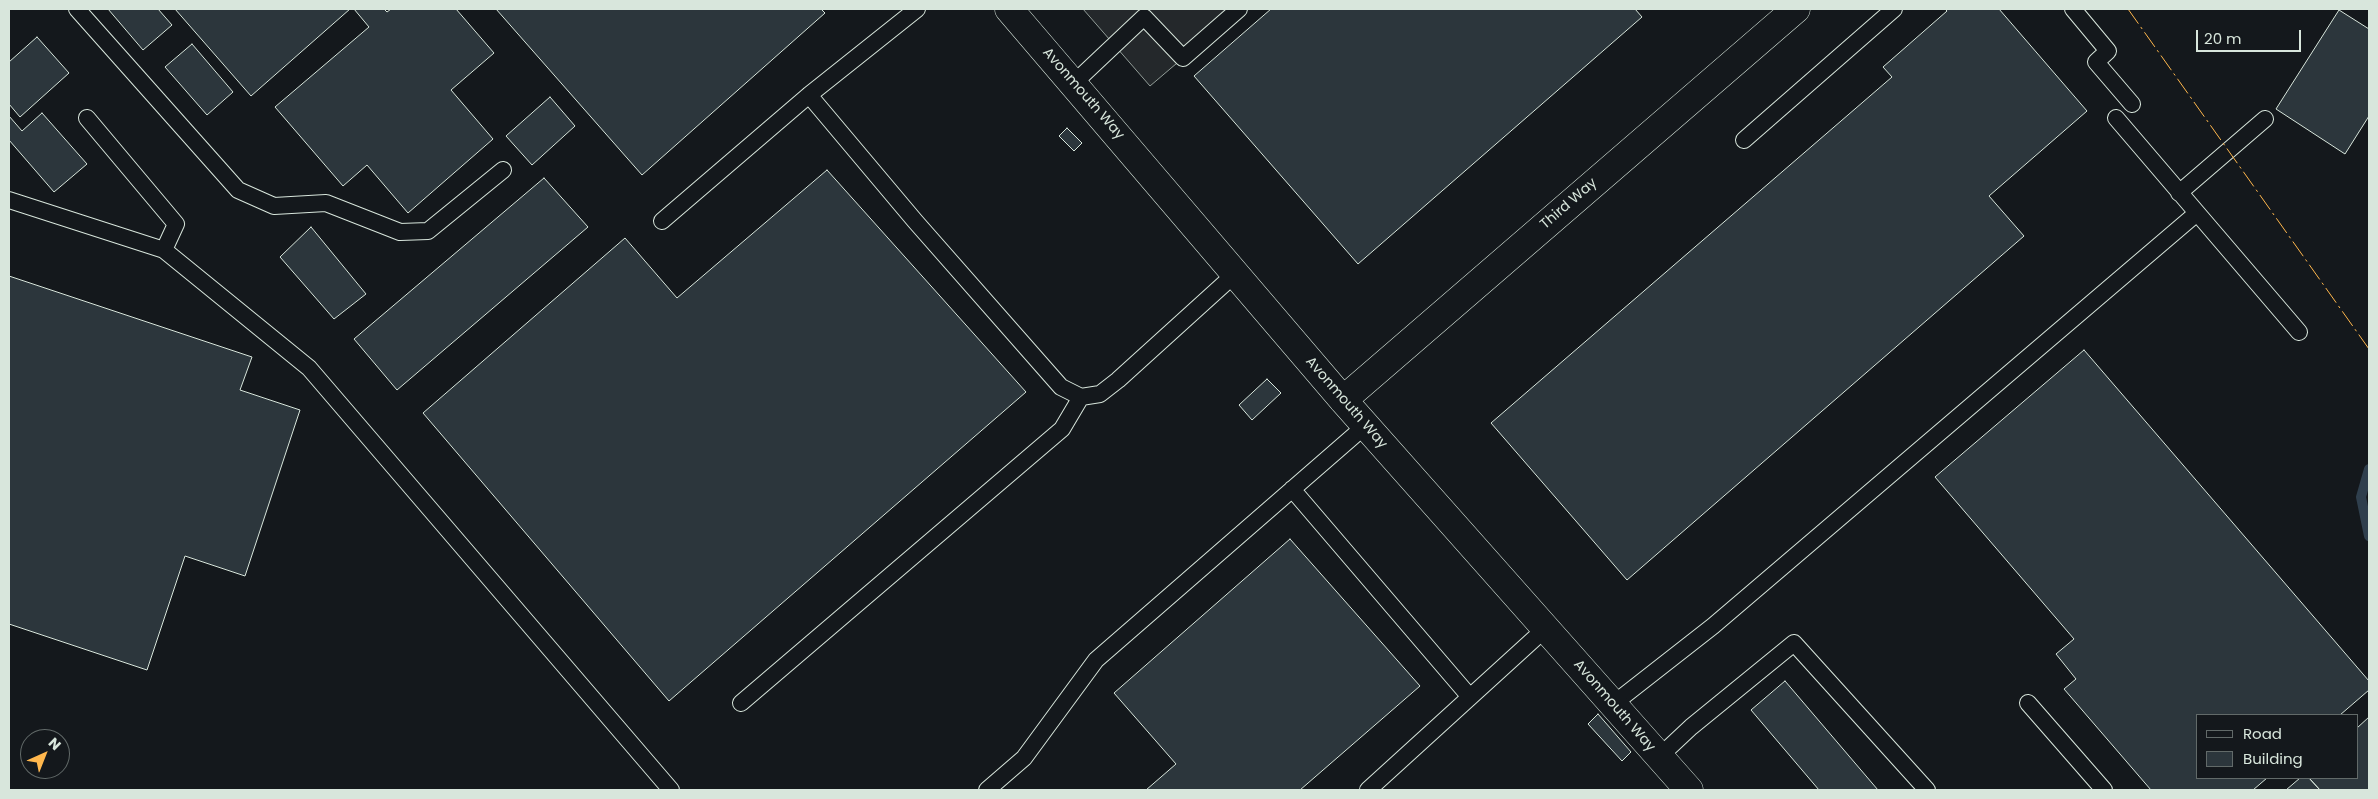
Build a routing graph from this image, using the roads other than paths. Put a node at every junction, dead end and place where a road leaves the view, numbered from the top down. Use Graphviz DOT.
graph roads {
  1 [pos="77,9"];
  2 [pos="916,9"];
  3 [pos="1009,9"];
  4 [pos="1238,9"];
  5 [pos="1796,9"];
  6 [pos="1894,9"];
  7 [pos="2073,9"];
  8 [pos="1074,84"];
  9 [pos="809,95"];
  10 [pos="2132,104"];
  11 [pos="87,118"];
  12 [pos="2116,118"];
  13 [pos="2265,119"];
  14 [pos="1744,140"];
  15 [pos="503,170"];
  16 [pos="2180,193"];
  17 [pos="9,200"];
  18 [pos="2196,213"];
  19 [pos="662,221"];
  20 [pos="164,250"];
  21 [pos="1235,274"];
  22 [pos="2299,332"];
  23 [pos="1080,397"];
  24 [pos="1342,400"];
  25 [pos="1365,426"];
  26 [pos="1292,489"];
  27 [pos="1546,628"];
  28 [pos="1470,697"];
  29 [pos="740,703"];
  30 [pos="2028,703"];
  31 [pos="1612,705"];
  32 [pos="1659,757"];
  33 [pos="671,790"];
  34 [pos="987,790"];
  35 [pos="1368,790"];
  36 [pos="1690,790"];
  37 [pos="1927,790"];
  38 [pos="2104,790"];
  1 -- 15 [label="lane"];
  2 -- 9 [label="lane"];
  3 -- 8 [label="street, Avonmouth Way"];
  4 -- 8 [label="lane"];
  5 -- 24 [label="street, Third Way"];
  6 -- 14 [label="lane"];
  7 -- 10 [label="lane"];
  8 -- 21 [label="street, Avonmouth Way"];
  9 -- 19 [label="lane"];
  9 -- 23 [label="lane"];
  11 -- 20 [label="lane"];
  12 -- 16 [label="lane"];
  13 -- 16 [label="lane"];
  16 -- 18 [label="lane"];
  17 -- 20 [label="lane"];
  18 -- 22 [label="lane"];
  18 -- 31 [label="lane"];
  20 -- 33 [label="lane"];
  21 -- 23 [label="lane"];
  21 -- 24 [label="street, Avonmouth Way"];
  23 -- 29 [label="lane"];
  24 -- 25 [label="street, Avonmouth Way"];
  25 -- 26 [label="lane"];
  25 -- 27 [label="street, Avonmouth Way"];
  26 -- 28 [label="lane"];
  26 -- 34 [label="lane"];
  27 -- 28 [label="lane"];
  27 -- 31 [label="street, Avonmouth Way"];
  28 -- 35 [label="lane"];
  30 -- 38 [label="lane"];
  31 -- 32 [label="street, Avonmouth Way"];
  32 -- 36 [label="street, Avonmouth Way"];
  32 -- 37 [label="lane"];
}
